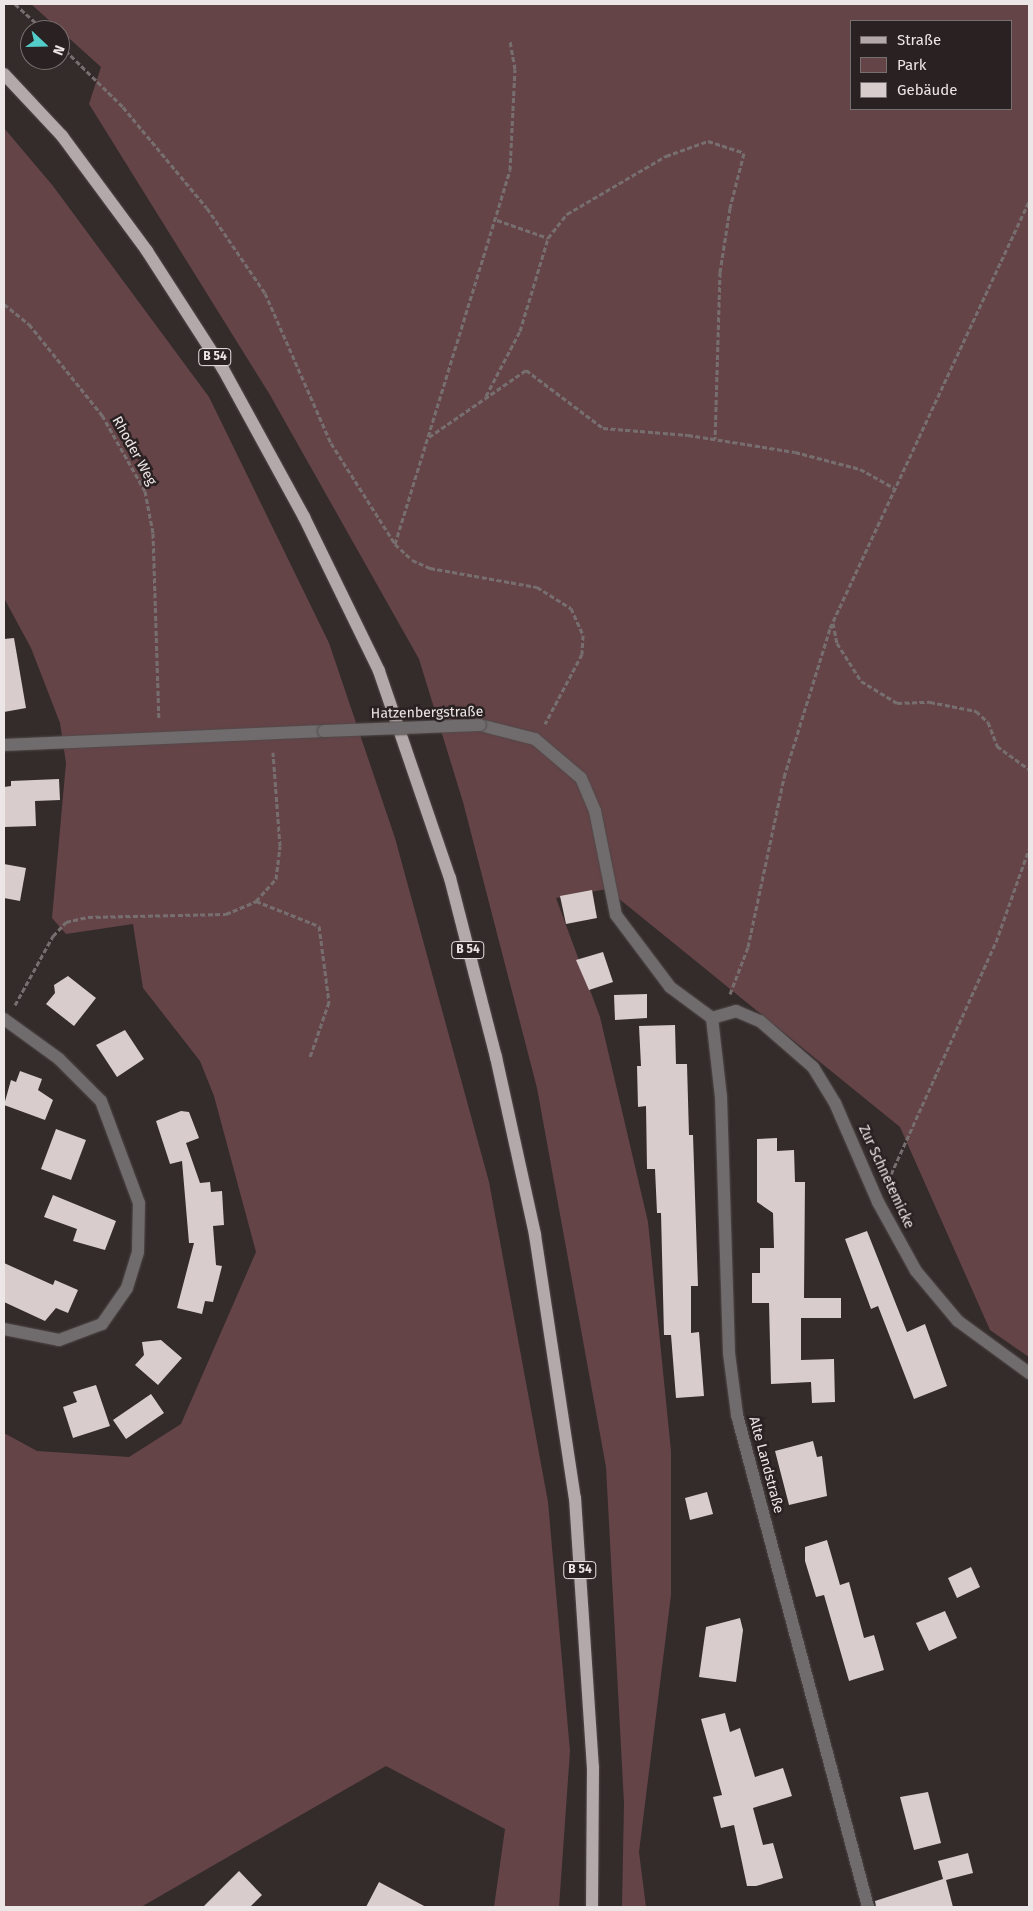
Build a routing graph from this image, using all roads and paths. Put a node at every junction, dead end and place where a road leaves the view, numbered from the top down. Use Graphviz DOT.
graph roads {
  1 [pos="15,4"];
  2 [pos="33,20"];
  3 [pos="510,41"];
  4 [pos="70,55"];
  5 [pos="4,74"];
  6 [pos="1029,200"];
  7 [pos="497,220"];
  8 [pos="548,238"];
  9 [pos="4,304"];
  10 [pos="486,396"];
  11 [pos="428,437"];
  12 [pos="715,439"];
  13 [pos="894,488"];
  14 [pos="395,544"];
  15 [pos="833,622"];
  16 [pos="271,734"];
  17 [pos="160,735"];
  18 [pos="535,739"];
  19 [pos="4,745"];
  20 [pos="1029,769"];
  21 [pos="1029,849"];
  22 [pos="256,900"];
  23 [pos="712,1018"];
  24 [pos="5,1020"];
  25 [pos="310,1057"];
  26 [pos="878,1202"];
  27 [pos="4,1330"];
  28 [pos="1029,1374"];
  29 [pos="592,1907"];
  30 [pos="868,1907"];
  1 -- 2 [label="path"];
  3 -- 7 [label="path"];
  4 -- 14 [label="path"];
  5 -- 29 [label="main road, B 54"];
  6 -- 13 [label="path"];
  7 -- 8 [label="path"];
  7 -- 11 [label="path"];
  8 -- 10 [label="path"];
  8 -- 12 [label="path"];
  9 -- 17 [label="path, Rhoder Weg"];
  10 -- 11 [label="path"];
  10 -- 12 [label="path"];
  11 -- 14 [label="path"];
  12 -- 13 [label="path"];
  13 -- 15 [label="path"];
  14 -- 18 [label="path"];
  15 -- 20 [label="path"];
  15 -- 23 [label="path"];
  16 -- 17 [label="street, Hatzenbergstraße"];
  16 -- 18 [label="street, Hatzenbergstraße, bridge"];
  16 -- 22 [label="path"];
  17 -- 19 [label="street, Hatzenbergstraße"];
  18 -- 23 [label="street, Hatzenbergstraße"];
  21 -- 26 [label="path"];
  22 -- 24 [label="path"];
  22 -- 25 [label="path"];
  23 -- 26 [label="street, Zur Schnetemicke"];
  23 -- 30 [label="street, Alte Landstraße"];
  24 -- 27 [label="street"];
  26 -- 28 [label="street, Zur Schnetemicke"];
}
